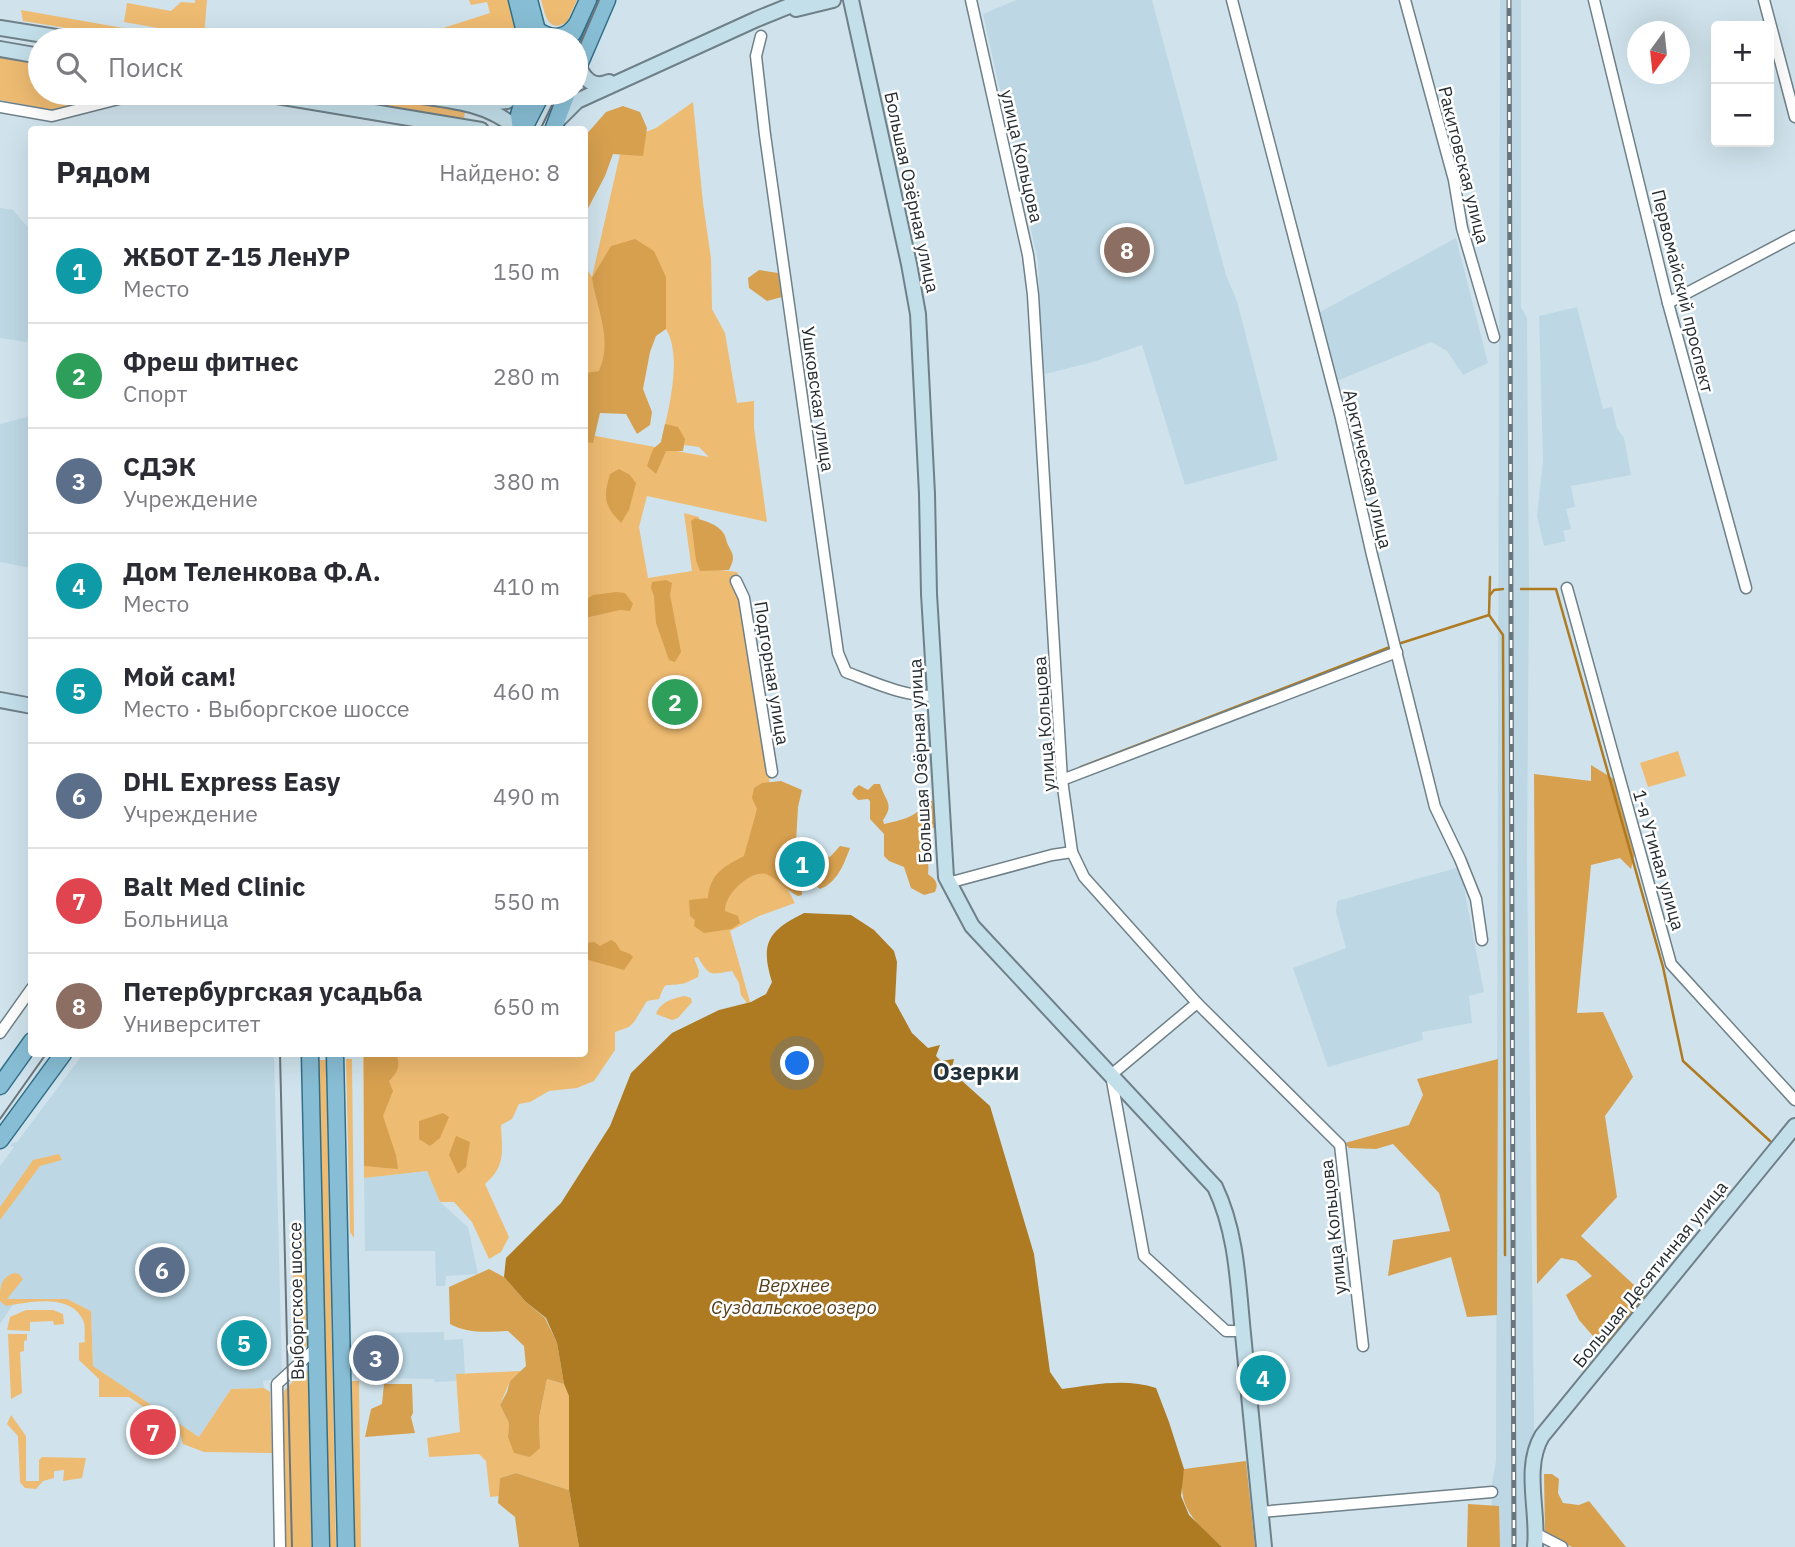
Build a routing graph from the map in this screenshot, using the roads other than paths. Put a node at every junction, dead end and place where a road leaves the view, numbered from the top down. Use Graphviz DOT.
graph roads {
  1 [pos="517,0"];
  2 [pos="529,0"];
  3 [pos="588,0"];
  4 [pos="607,0"];
  5 [pos="782,0"];
  6 [pos="804,0"];
  7 [pos="833,0"];
  8 [pos="851,0"];
  9 [pos="971,0"];
  10 [pos="1232,0"];
  11 [pos="1405,0"];
  12 [pos="1594,0"];
  13 [pos="1764,0"];
  14 [pos="757,19"];
  15 [pos="578,24"];
  16 [pos="531,28"];
  17 [pos="534,28"];
  18 [pos="574,28"];
  19 [pos="576,28"];
  20 [pos="7,29"];
  21 [pos="28,32"];
  22 [pos="761,36"];
  23 [pos="588,44"];
  24 [pos="5,50"];
  25 [pos="28,54"];
  26 [pos="588,81"];
  27 [pos="588,96"];
  28 [pos="95,105"];
  29 [pos="331,105"];
  30 [pos="471,105"];
  31 [pos="522,105"];
  32 [pos="535,105"];
  33 [pos="555,105"];
  34 [pos="563,105"];
  35 [pos="573,105"];
  36 [pos="0,107"];
  37 [pos="1795,117"];
  38 [pos="457,126"];
  39 [pos="514,126"];
  40 [pos="520,126"];
  41 [pos="522,126"];
  42 [pos="554,126"];
  43 [pos="554,126"];
  44 [pos="555,126"];
  45 [pos="1795,236"];
  46 [pos="1668,303"];
  47 [pos="1494,337"];
  48 [pos="736,581"];
  49 [pos="1567,588"];
  50 [pos="1745,588"];
  51 [pos="1396,652"];
  52 [pos="0,692"];
  53 [pos="28,696"];
  54 [pos="936,696"];
  55 [pos="0,701"];
  56 [pos="28,705"];
  57 [pos="772,772"];
  58 [pos="1062,780"];
  59 [pos="1072,852"];
  60 [pos="948,883"];
  61 [pos="1482,940"];
  62 [pos="28,994"];
  63 [pos="1197,1003"];
  64 [pos="0,1032"];
  65 [pos="28,1047"];
  66 [pos="61,1057"];
  67 [pos="310,1057"];
  68 [pos="335,1057"];
  69 [pos="1111,1075"];
  70 [pos="0,1086"];
  71 [pos="1795,1100"];
  72 [pos="1795,1126"];
  73 [pos="0,1140"];
  74 [pos="1242,1331"];
  75 [pos="1363,1346"];
  76 [pos="316,1347"];
  77 [pos="1492,1492"];
  78 [pos="1260,1512"];
  79 [pos="1536,1540"];
  80 [pos="280,1547"];
  81 [pos="321,1547"];
  82 [pos="346,1547"];
  83 [pos="1264,1547"];
  84 [pos="1562,1547"];
  1 -- 16 [label="main road"];
  2 -- 17 [label="main road"];
  3 -- 15 [label="main road"];
  4 -- 23 [label="main road"];
  5 -- 26 [label="street"];
  6 -- 14 [label="street"];
  7 -- 14 [label="street"];
  8 -- 54 [label="street, Большая Озёрная улица"];
  9 -- 58 [label="street, улица Кольцова"];
  10 -- 51 [label="street, Арктическая улица"];
  11 -- 47 [label="street, Ракитовская улица"];
  12 -- 46 [label="street, Первомайский проспект"];
  13 -- 37 [label="street"];
  14 -- 27 [label="street"];
  15 -- 18 [label="main road"];
  15 -- 19 [label="main road"];
  20 -- 21 [label="street"];
  20 -- 24 [label="street"];
  22 -- 54 [label="street, Ушковская улица"];
  24 -- 25 [label="street"];
  28 -- 36 [label="street"];
  29 -- 38 [label="street"];
  30 -- 39 [label="street"];
  31 -- 40 [label="main road"];
  32 -- 41 [label="main road"];
  33 -- 42 [label="main road"];
  34 -- 43 [label="main road"];
  35 -- 44 [label="street"];
  45 -- 46 [label="street"];
  46 -- 50 [label="street, Первомайский проспект"];
  48 -- 57 [label="street, Подгорная улица"];
  49 -- 71 [label="street, 1-я Утиная улица"];
  51 -- 58 [label="street"];
  51 -- 61 [label="street, Арктическая улица"];
  52 -- 53 [label="street"];
  54 -- 60 [label="street, Большая Озёрная улица"];
  55 -- 56 [label="street"];
  58 -- 59 [label="street, улица Кольцова"];
  59 -- 60 [label="street"];
  59 -- 63 [label="street, улица Кольцова"];
  60 -- 69 [label="street, Большая Озёрная улица"];
  62 -- 64 [label="street"];
  63 -- 69 [label="street"];
  63 -- 75 [label="street, улица Кольцова"];
  65 -- 70 [label="main road"];
  66 -- 73 [label="main road"];
  67 -- 76 [label="main road, Выборгское шоссе"];
  68 -- 82 [label="main road"];
  69 -- 74 [label="street, Большая Озёрная улица"];
  69 -- 74 [label="street"];
  72 -- 79 [label="street, Большая Десятинная улица"];
  74 -- 78 [label="street, Большая Озёрная улица"];
  76 -- 80 [label="street"];
  76 -- 81 [label="main road, Выборгское шоссе"];
  77 -- 78 [label="street"];
  78 -- 83 [label="street, Большая Озёрная улица"];
  79 -- 84 [label="street"];
}
